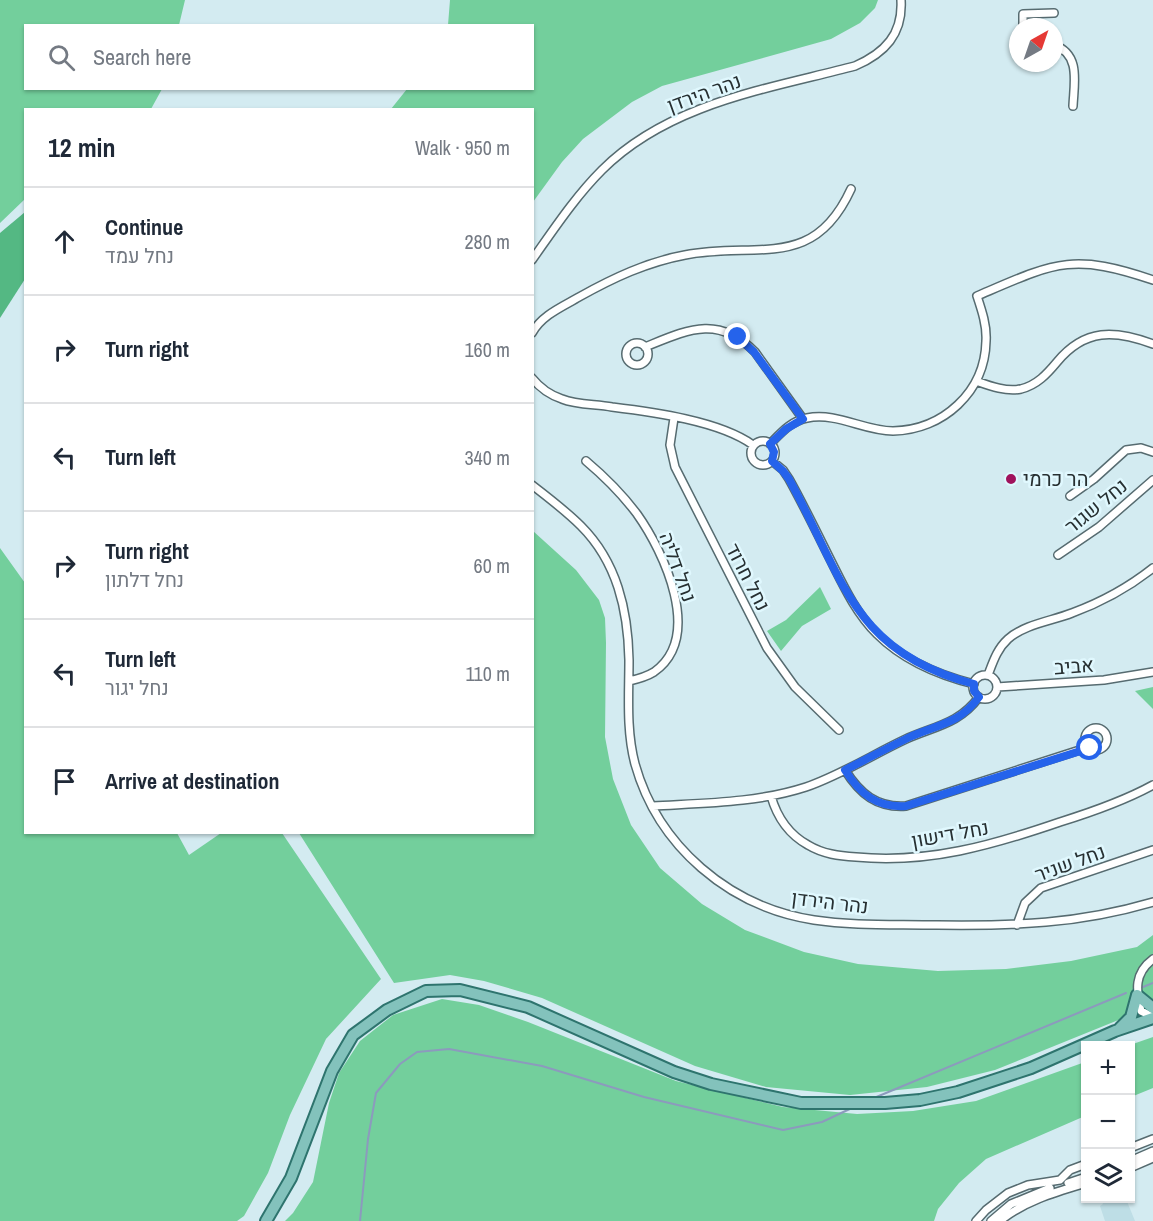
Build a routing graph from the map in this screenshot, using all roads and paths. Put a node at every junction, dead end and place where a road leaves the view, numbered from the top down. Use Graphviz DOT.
graph roads {
  1 [pos="901,0"];
  2 [pos="1054,13"];
  3 [pos="1023,18"];
  4 [pos="1063,50"];
  5 [pos="1073,106"];
  6 [pos="851,189"];
  7 [pos="534,257"];
  8 [pos="1153,280"];
  9 [pos="534,330"];
  10 [pos="1153,344"];
  11 [pos="645,347"];
  12 [pos="534,380"];
  13 [pos="976,381"];
  14 [pos="674,418"];
  15 [pos="803,419"];
  16 [pos="770,444"];
  17 [pos="753,445"];
  18 [pos="1153,452"];
  19 [pos="586,461"];
  20 [pos="772,461"];
  21 [pos="1153,480"];
  22 [pos="534,486"];
  23 [pos="1070,496"];
  24 [pos="1058,555"];
  25 [pos="1153,568"];
  26 [pos="1153,672"];
  27 [pos="988,675"];
  28 [pos="629,681"];
  29 [pos="974,684"];
  30 [pos="997,687"];
  31 [pos="979,697"];
  32 [pos="839,730"];
  33 [pos="1089,747"];
  34 [pos="845,770"];
  35 [pos="1153,785"];
  36 [pos="771,796"];
  37 [pos="653,806"];
  38 [pos="1153,850"];
  39 [pos="1153,902"];
  40 [pos="1017,925"];
  41 [pos="1153,959"];
  42 [pos="1137,995"];
  43 [pos="1153,1008"];
  44 [pos="1153,1018"];
  45 [pos="1115,1031"];
  46 [pos="1153,1139"];
  47 [pos="1135,1146"];
  48 [pos="1153,1151"];
  49 [pos="1153,1158"];
  50 [pos="1135,1159"];
  51 [pos="1081,1166"];
  52 [pos="1135,1166"];
  53 [pos="1081,1180"];
  54 [pos="1081,1184"];
  55 [pos="1070,1185"];
  56 [pos="1054,1186"];
  57 [pos="266,1221"];
  58 [pos="976,1221"];
  59 [pos="991,1221"];
  60 [pos="1000,1221"];
  1 -- 7 [label="street, נהר הירדן"];
  2 -- 3 [label="street"];
  4 -- 5 [label="street"];
  6 -- 9 [label="street"];
  8 -- 13 [label="street"];
  10 -- 13 [label="street"];
  11 -- 15 [label="street"];
  12 -- 14 [label="street"];
  13 -- 15 [label="street"];
  14 -- 17 [label="street"];
  14 -- 32 [label="street, נחל חרוד"];
  15 -- 16 [label="street"];
  16 -- 17 [label="street"];
  16 -- 20 [label="street"];
  17 -- 20 [label="street"];
  18 -- 23 [label="street, נחל שגור"];
  19 -- 28 [label="street, נחל דליה"];
  20 -- 29 [label="street"];
  21 -- 24 [label="street, נחל שגור"];
  22 -- 28 [label="street, נהר הירדן"];
  25 -- 27 [label="street"];
  26 -- 30 [label="street, אביב"];
  27 -- 29 [label="street"];
  27 -- 30 [label="street"];
  28 -- 37 [label="street, נהר הירדן"];
  29 -- 31 [label="street"];
  30 -- 31 [label="street"];
  31 -- 34 [label="street"];
  33 -- 34 [label="street"];
  34 -- 36 [label="street"];
  35 -- 36 [label="street, נחל דישון"];
  36 -- 37 [label="street"];
  37 -- 40 [label="street, נהר הירדן"];
  38 -- 40 [label="street, נחל שניר"];
  39 -- 40 [label="street, נהר הירדן"];
  41 -- 42 [label="street"];
  42 -- 43 [label="main road"];
  42 -- 44 [label="street"];
  42 -- 45 [label="main road"];
  44 -- 45 [label="main road"];
  45 -- 57 [label="main road"];
  46 -- 47 [label="street"];
  48 -- 50 [label="street"];
  49 -- 52 [label="street"];
  51 -- 56 [label="street"];
  53 -- 55 [label="street"];
  54 -- 55 [label="street"];
  55 -- 56 [label="street"];
  55 -- 56 [label="street"];
  56 -- 58 [label="street"];
  56 -- 59 [label="street"];
  56 -- 60 [label="street"];
}
